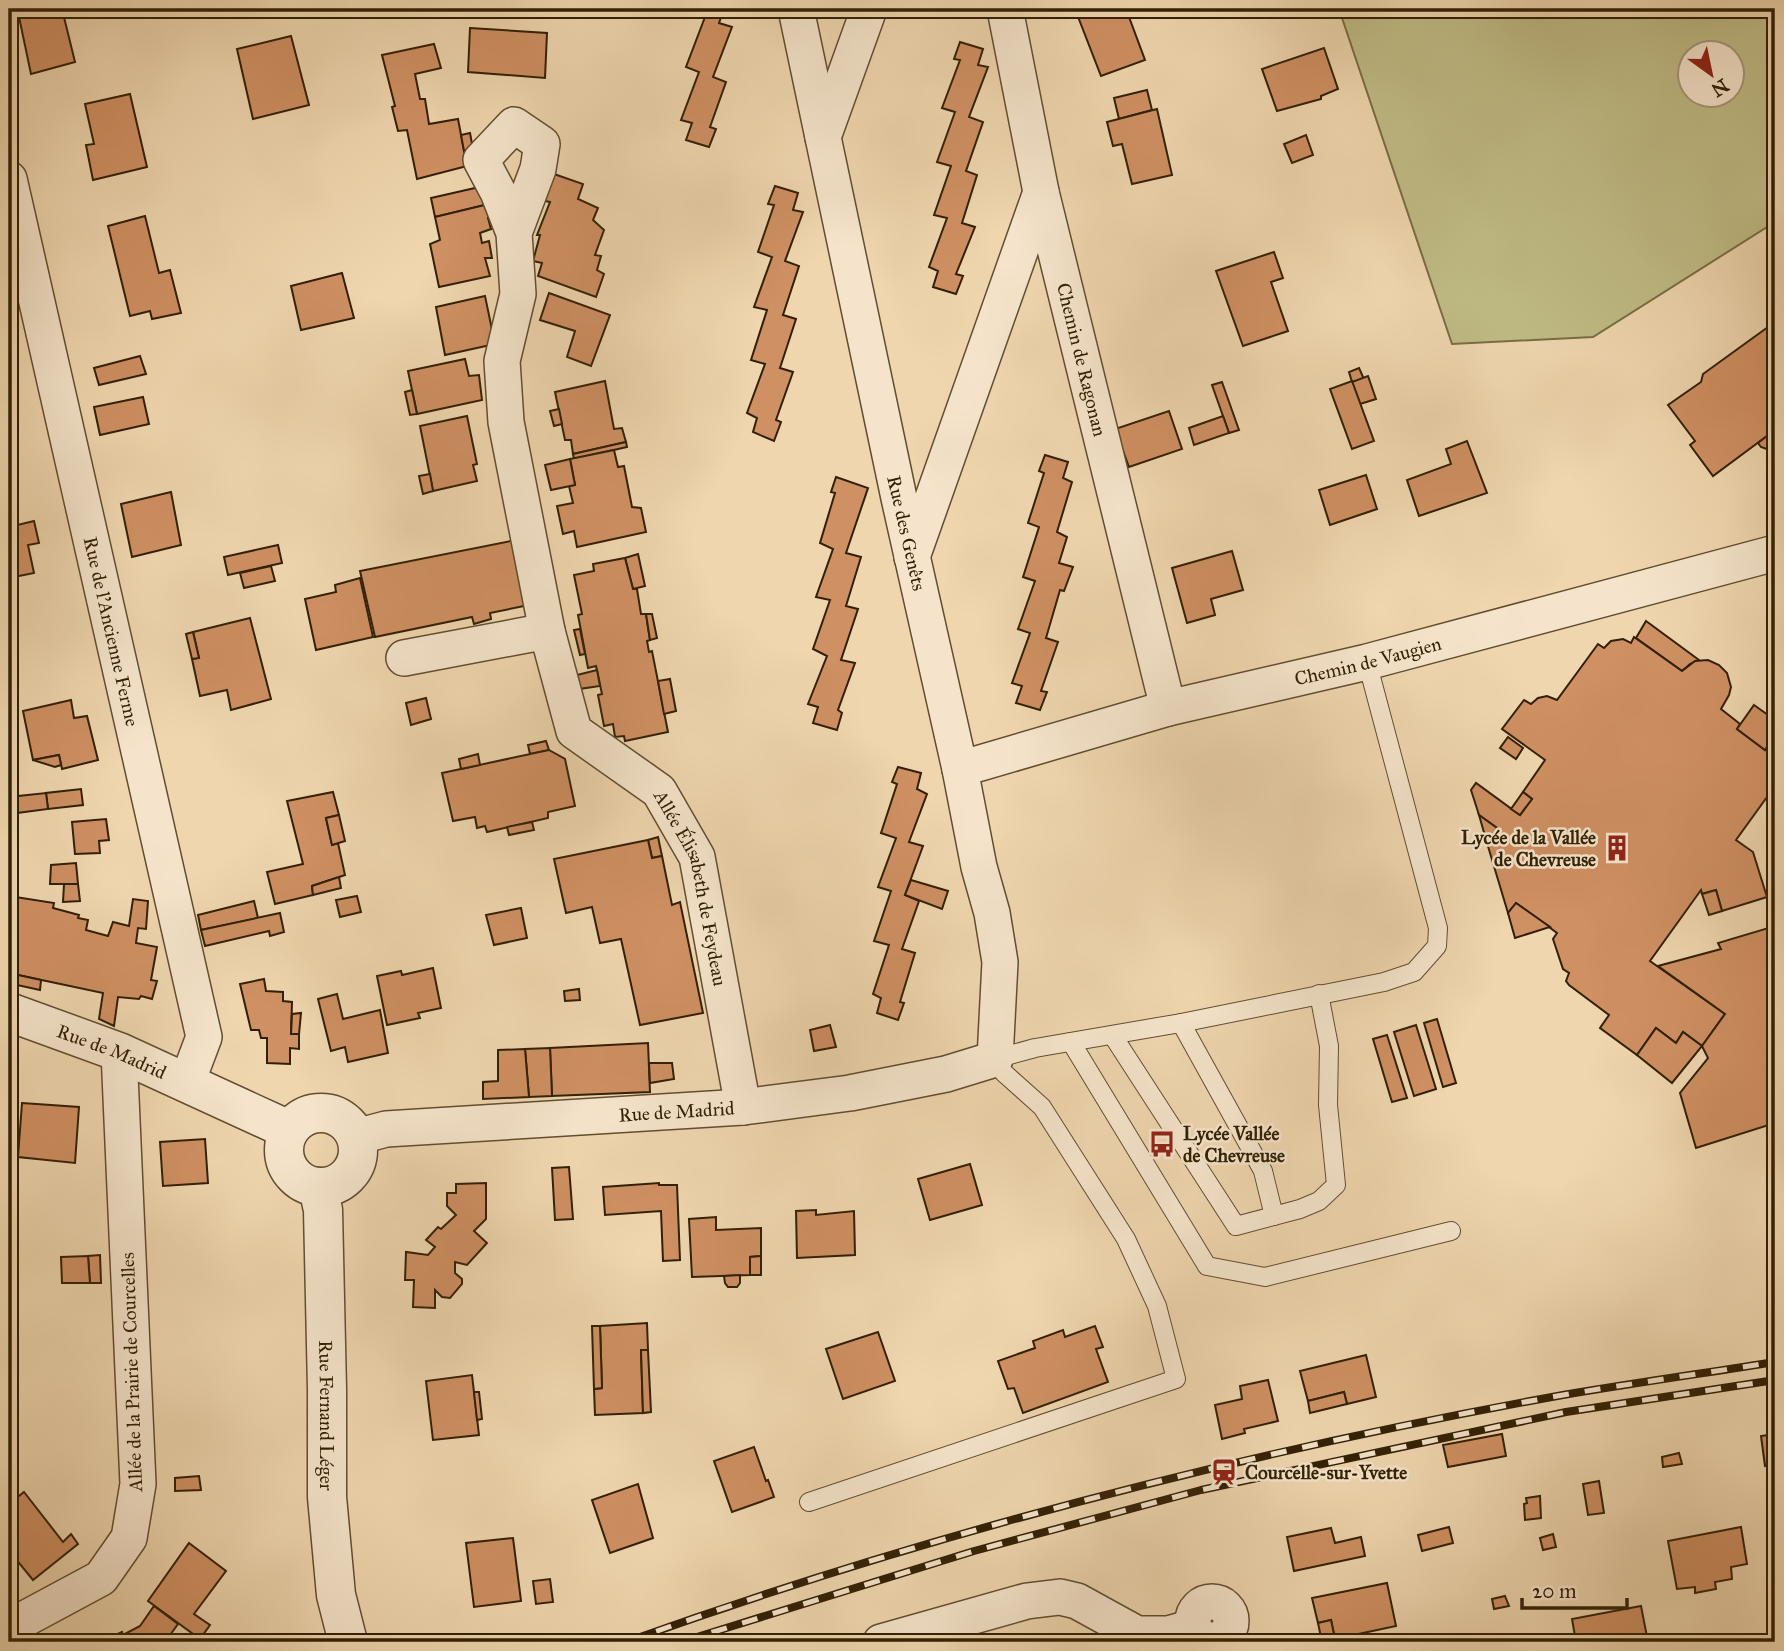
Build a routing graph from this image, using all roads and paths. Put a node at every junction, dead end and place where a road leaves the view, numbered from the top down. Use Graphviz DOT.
graph roads {
  1 [pos="796,9"];
  2 [pos="869,9"];
  3 [pos="1005,9"];
  4 [pos="823,138"];
  5 [pos="9,179"];
  6 [pos="1041,192"];
  7 [pos="514,233"];
  8 [pos="1775,553"];
  9 [pos="912,556"];
  10 [pos="547,631"];
  11 [pos="404,658"];
  12 [pos="1367,662"];
  13 [pos="1168,708"];
  14 [pos="960,769"];
  15 [pos="1319,995"];
  16 [pos="9,1012"];
  17 [pos="1181,1023"];
  18 [pos="1113,1036"];
  19 [pos="1071,1042"];
  20 [pos="119,1052"];
  21 [pos="995,1059"];
  22 [pos="187,1082"];
  23 [pos="743,1107"];
  24 [pos="289,1130"];
  25 [pos="356,1138"];
  26 [pos="318,1187"];
  27 [pos="1274,1216"];
  28 [pos="1451,1231"];
  29 [pos="809,1502"];
  30 [pos="9,1624"];
  31 [pos="1211,1636"];
  32 [pos="348,1642"];
  33 [pos="881,1642"];
  1 -- 4 [label="street, Rue des Genêts"];
  2 -- 4 [label="street"];
  3 -- 6 [label="street, Chemin de Ragonan"];
  4 -- 9 [label="street, Rue des Genêts"];
  5 -- 22 [label="street, Rue de l'Ancienne Ferme"];
  6 -- 9 [label="street"];
  6 -- 13 [label="street, Chemin de Ragonan"];
  7 -- 10 [label="street, Allée Élisabeth de Feydeau"];
  8 -- 12 [label="street, Chemin de Vaugien"];
  9 -- 14 [label="street, Rue des Genêts"];
  10 -- 11 [label="street"];
  10 -- 23 [label="street, Allée Élisabeth de Feydeau"];
  12 -- 13 [label="street, Chemin de Vaugien"];
  12 -- 15 [label="lane"];
  13 -- 14 [label="street, Chemin de Vaugien"];
  14 -- 21 [label="street, Rue des Genêts"];
  15 -- 17 [label="lane"];
  15 -- 27 [label="lane"];
  16 -- 20 [label="street, Rue de Madrid"];
  17 -- 18 [label="lane"];
  17 -- 27 [label="lane"];
  18 -- 19 [label="lane"];
  18 -- 27 [label="lane"];
  19 -- 21 [label="lane"];
  19 -- 28 [label="lane"];
  20 -- 22 [label="street, Rue de Madrid"];
  20 -- 30 [label="street, Allée de la Prairie de Courcelles"];
  21 -- 23 [label="street, Rue de Madrid"];
  21 -- 29 [label="lane"];
  22 -- 24 [label="street, Rue de Madrid"];
  23 -- 25 [label="street, Rue de Madrid"];
  24 -- 25 [label="street"];
  24 -- 26 [label="street"];
  25 -- 26 [label="street"];
  26 -- 32 [label="street, Rue Fernand Léger"];
  31 -- 33 [label="street"];
}
